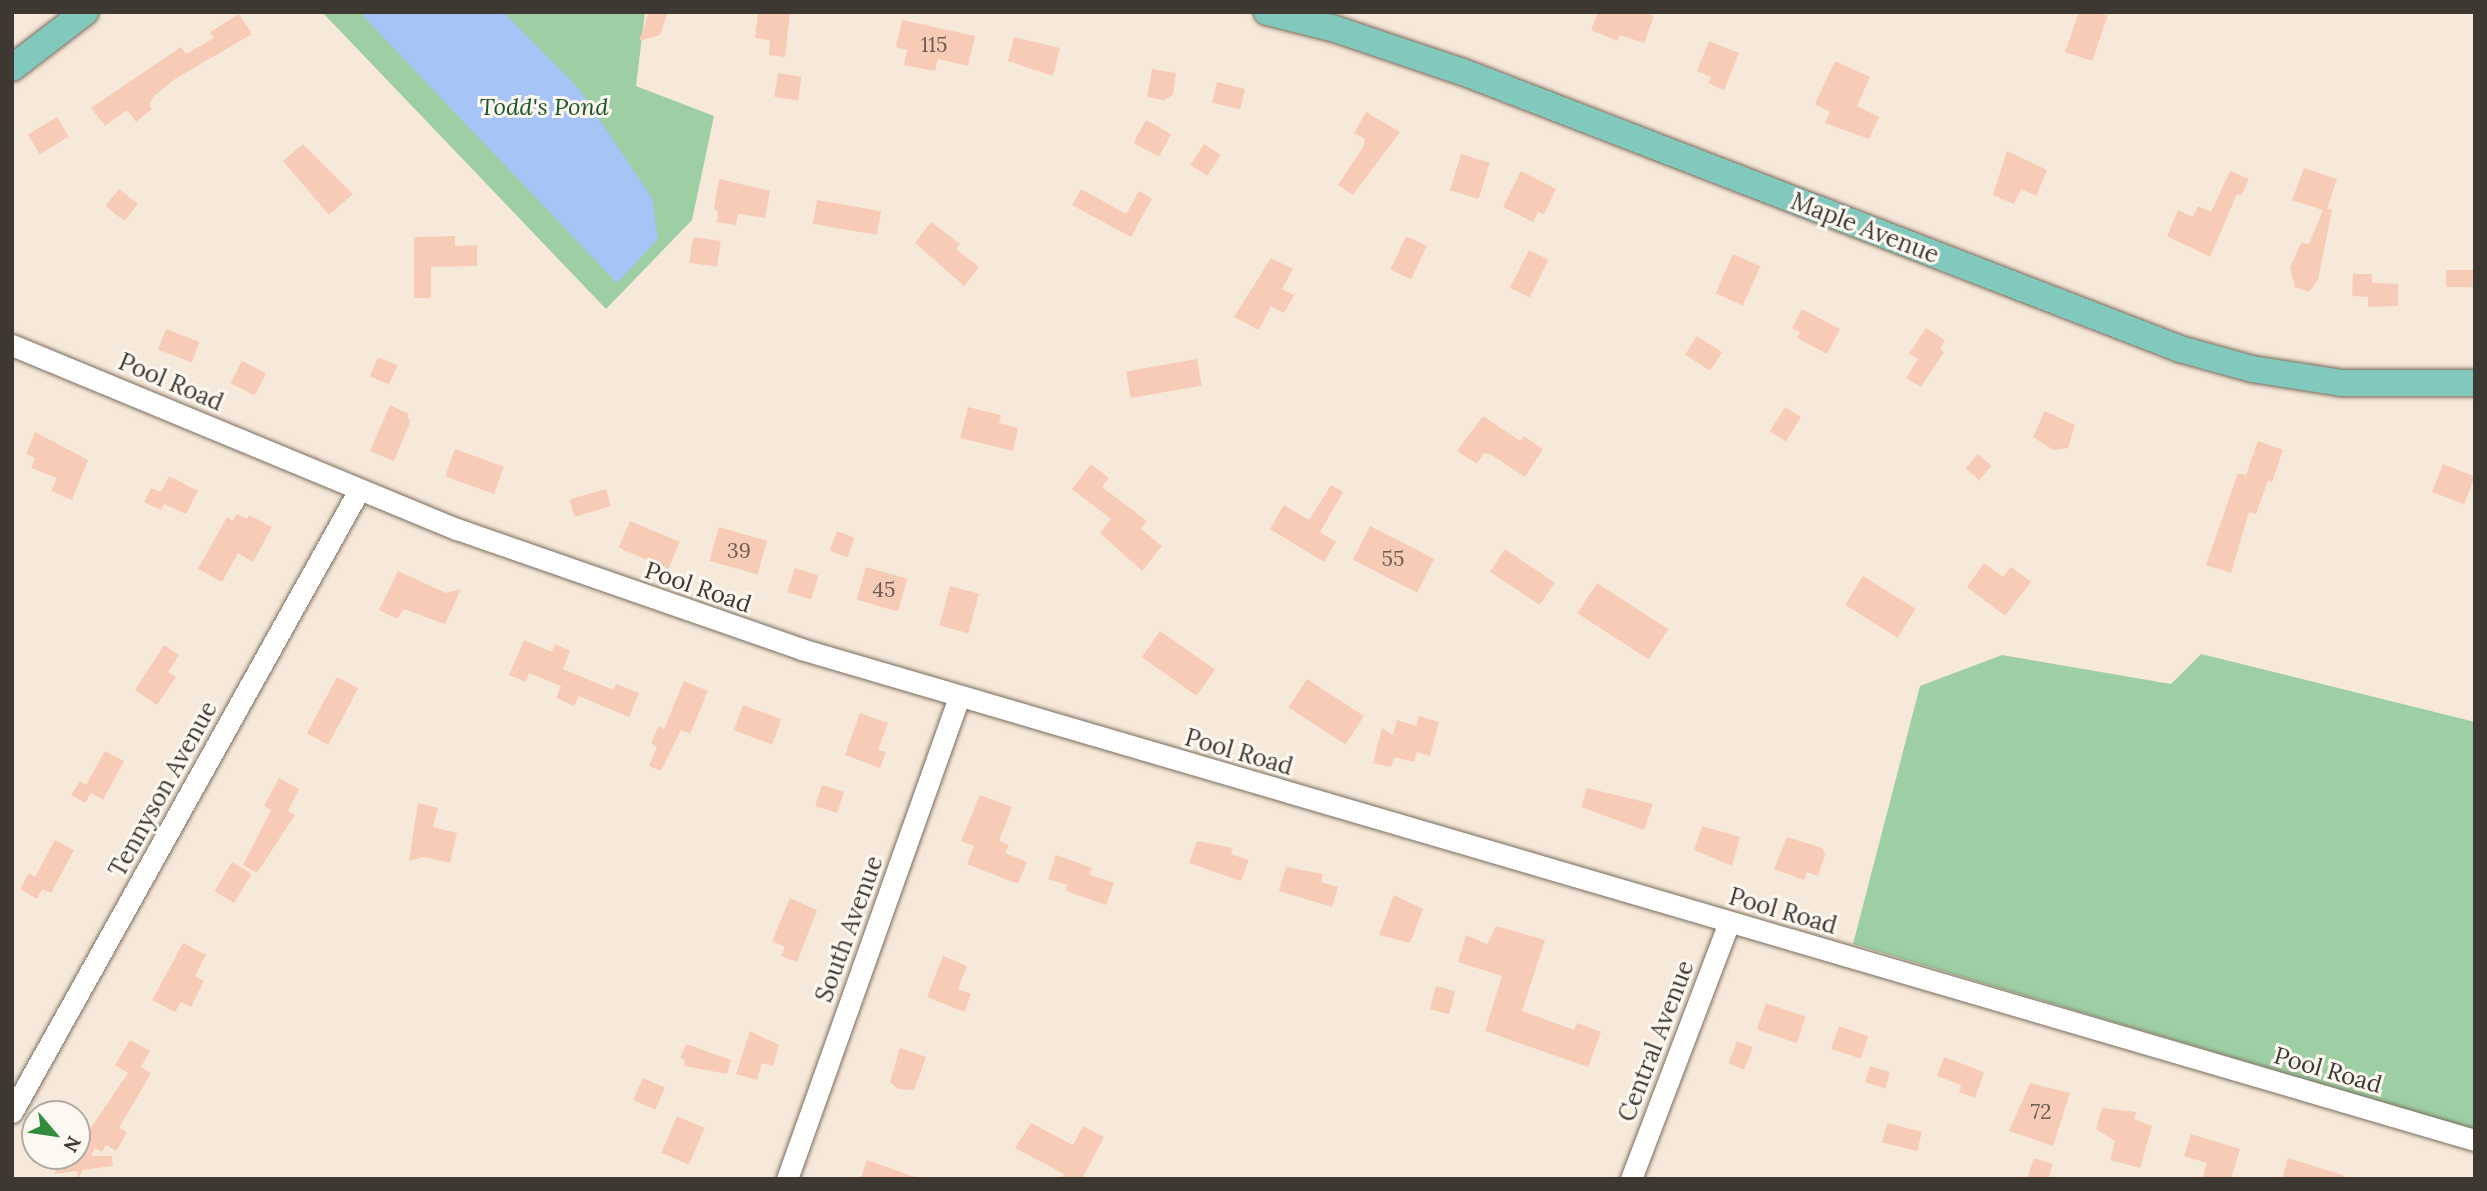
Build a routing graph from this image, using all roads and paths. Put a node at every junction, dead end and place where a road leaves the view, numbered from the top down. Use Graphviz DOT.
graph roads {
  1 [pos="1276,13"];
  2 [pos="79,14"];
  3 [pos="12,68"];
  4 [pos="12,345"];
  5 [pos="2475,383"];
  6 [pos="359,490"];
  7 [pos="960,697"];
  8 [pos="1729,922"];
  9 [pos="12,1112"];
  10 [pos="2475,1140"];
  11 [pos="787,1179"];
  12 [pos="1632,1179"];
  1 -- 5 [label="main road, Maple Avenue"];
  2 -- 3 [label="main road"];
  4 -- 6 [label="street, Pool Road"];
  6 -- 7 [label="street, Pool Road"];
  6 -- 9 [label="street, Tennyson Avenue"];
  7 -- 8 [label="street, Pool Road"];
  7 -- 11 [label="street, South Avenue"];
  8 -- 10 [label="street, Pool Road"];
  8 -- 12 [label="street, Central Avenue"];
}
